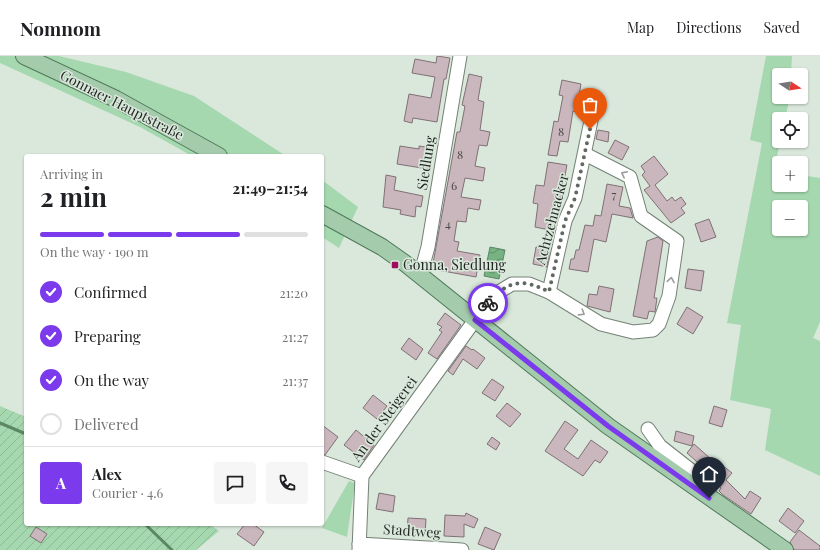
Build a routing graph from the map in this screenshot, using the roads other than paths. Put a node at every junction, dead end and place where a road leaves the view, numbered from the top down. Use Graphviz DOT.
graph roads {
  1 [pos="24,56"];
  2 [pos="460,56"];
  3 [pos="589,112"];
  4 [pos="215,154"];
  5 [pos="585,154"];
  6 [pos="324,215"];
  7 [pos="417,273"];
  8 [pos="549,292"];
  9 [pos="475,320"];
  10 [pos="648,429"];
  11 [pos="324,463"];
  12 [pos="362,476"];
  13 [pos="709,498"];
  14 [pos="359,547"];
  15 [pos="462,550"];
  16 [pos="785,550"];
  1 -- 4 [label="main road, Gonnaer Hauptstraße"];
  2 -- 7 [label="street, Siedlung"];
  3 -- 5 [label="street, Achtzehnacker"];
  5 -- 8 [label="street, Achtzehnacker"];
  8 -- 5 [label="street, one-way"];
  6 -- 7 [label="main road"];
  7 -- 9 [label="main road"];
  8 -- 9 [label="street"];
  9 -- 12 [label="street, An der Steigerei"];
  9 -- 13 [label="main road"];
  10 -- 13 [label="street"];
  11 -- 12 [label="street"];
  12 -- 14 [label="street, An der Steigerei"];
  13 -- 16 [label="main road"];
  14 -- 15 [label="street, Stadtweg"];
}
